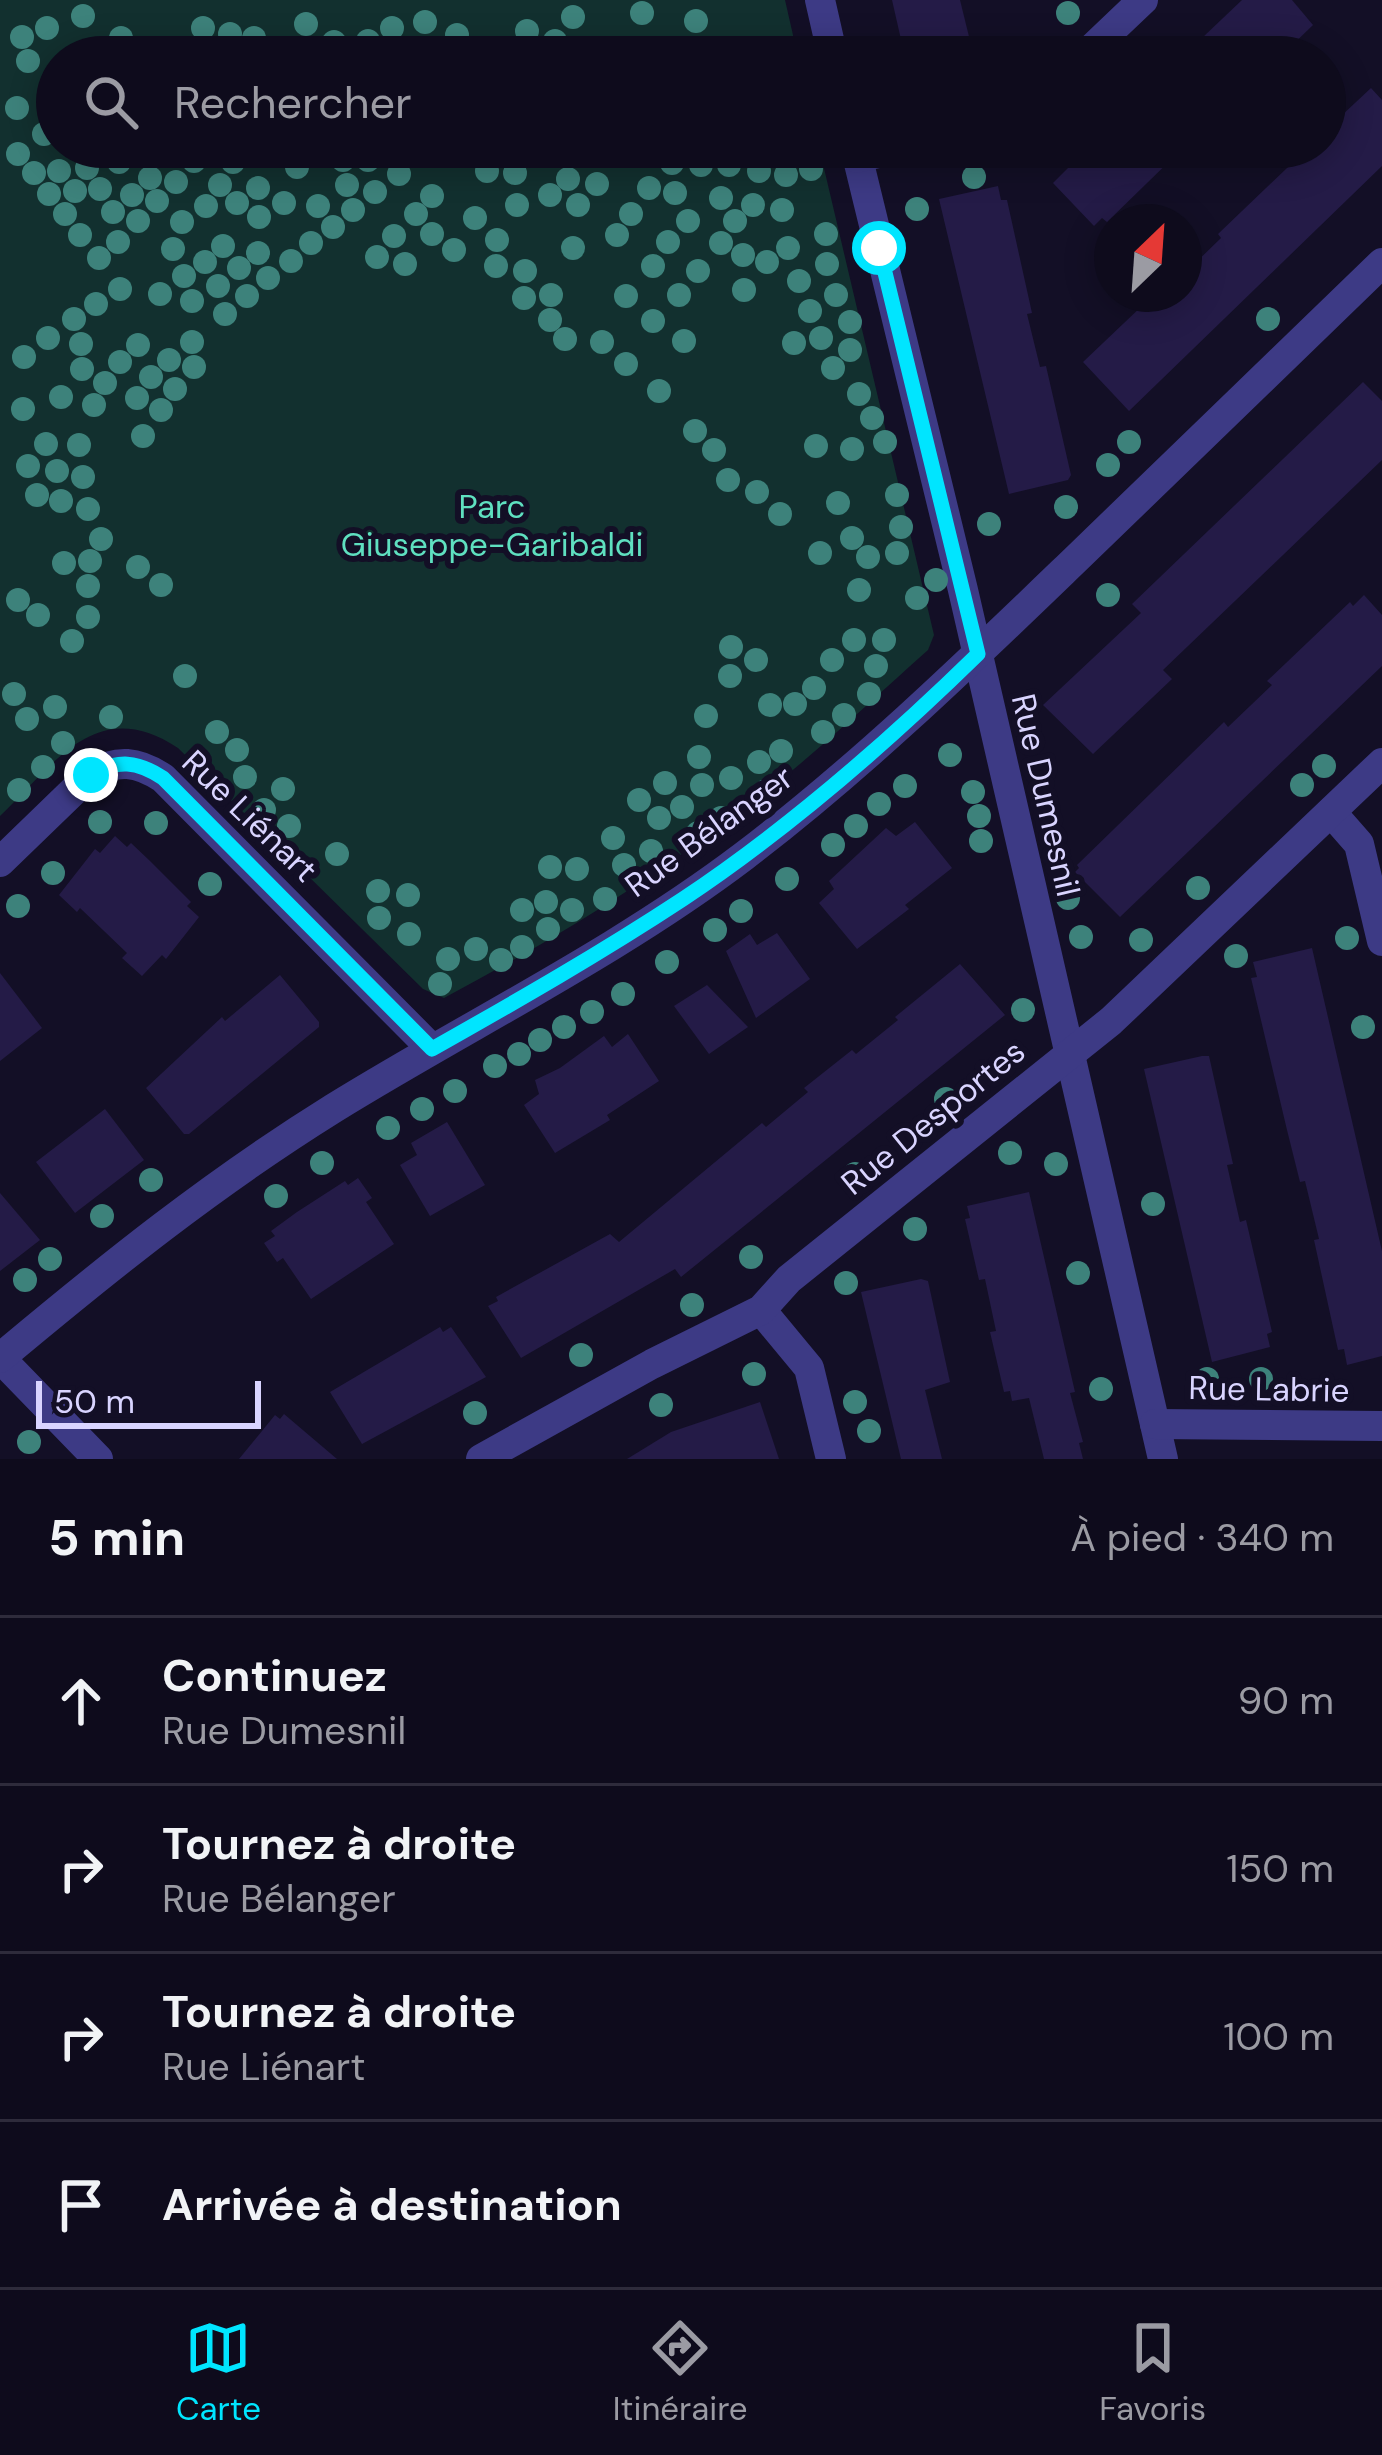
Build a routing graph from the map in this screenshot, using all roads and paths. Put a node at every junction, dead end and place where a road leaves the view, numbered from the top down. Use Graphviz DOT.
graph roads {
  1 [pos="820,0"];
  2 [pos="1142,0"];
  3 [pos="828,36"];
  4 [pos="1105,36"];
  5 [pos="860,168"];
  6 [pos="1382,263"];
  7 [pos="978,654"];
  8 [pos="1382,763"];
  9 [pos="1331,812"];
  10 [pos="0,862"];
  11 [pos="1382,940"];
  12 [pos="432,1049"];
  13 [pos="1068,1055"];
  14 [pos="761,1310"];
  15 [pos="0,1358"];
  16 [pos="1155,1424"];
  17 [pos="1382,1426"];
  18 [pos="98,1459"];
  19 [pos="481,1459"];
  20 [pos="831,1459"];
  21 [pos="1163,1459"];
  1 -- 3 [label="street"];
  2 -- 4 [label="street"];
  5 -- 7 [label="street, Rue Dumesnil"];
  6 -- 7 [label="street, Rue Bélanger"];
  7 -- 12 [label="street, Rue Bélanger"];
  7 -- 13 [label="street, Rue Dumesnil"];
  8 -- 9 [label="street, Rue Desportes"];
  9 -- 11 [label="street"];
  9 -- 13 [label="street, Rue Desportes"];
  10 -- 12 [label="street, Rue Liénart"];
  12 -- 15 [label="street, Rue Bélanger"];
  13 -- 14 [label="street, Rue Desportes"];
  13 -- 16 [label="street, Rue Dumesnil"];
  14 -- 19 [label="street, Rue Desportes"];
  14 -- 20 [label="street"];
  15 -- 18 [label="street"];
  16 -- 17 [label="street, Rue Labrie"];
  16 -- 21 [label="street, Rue Dumesnil"];
}
